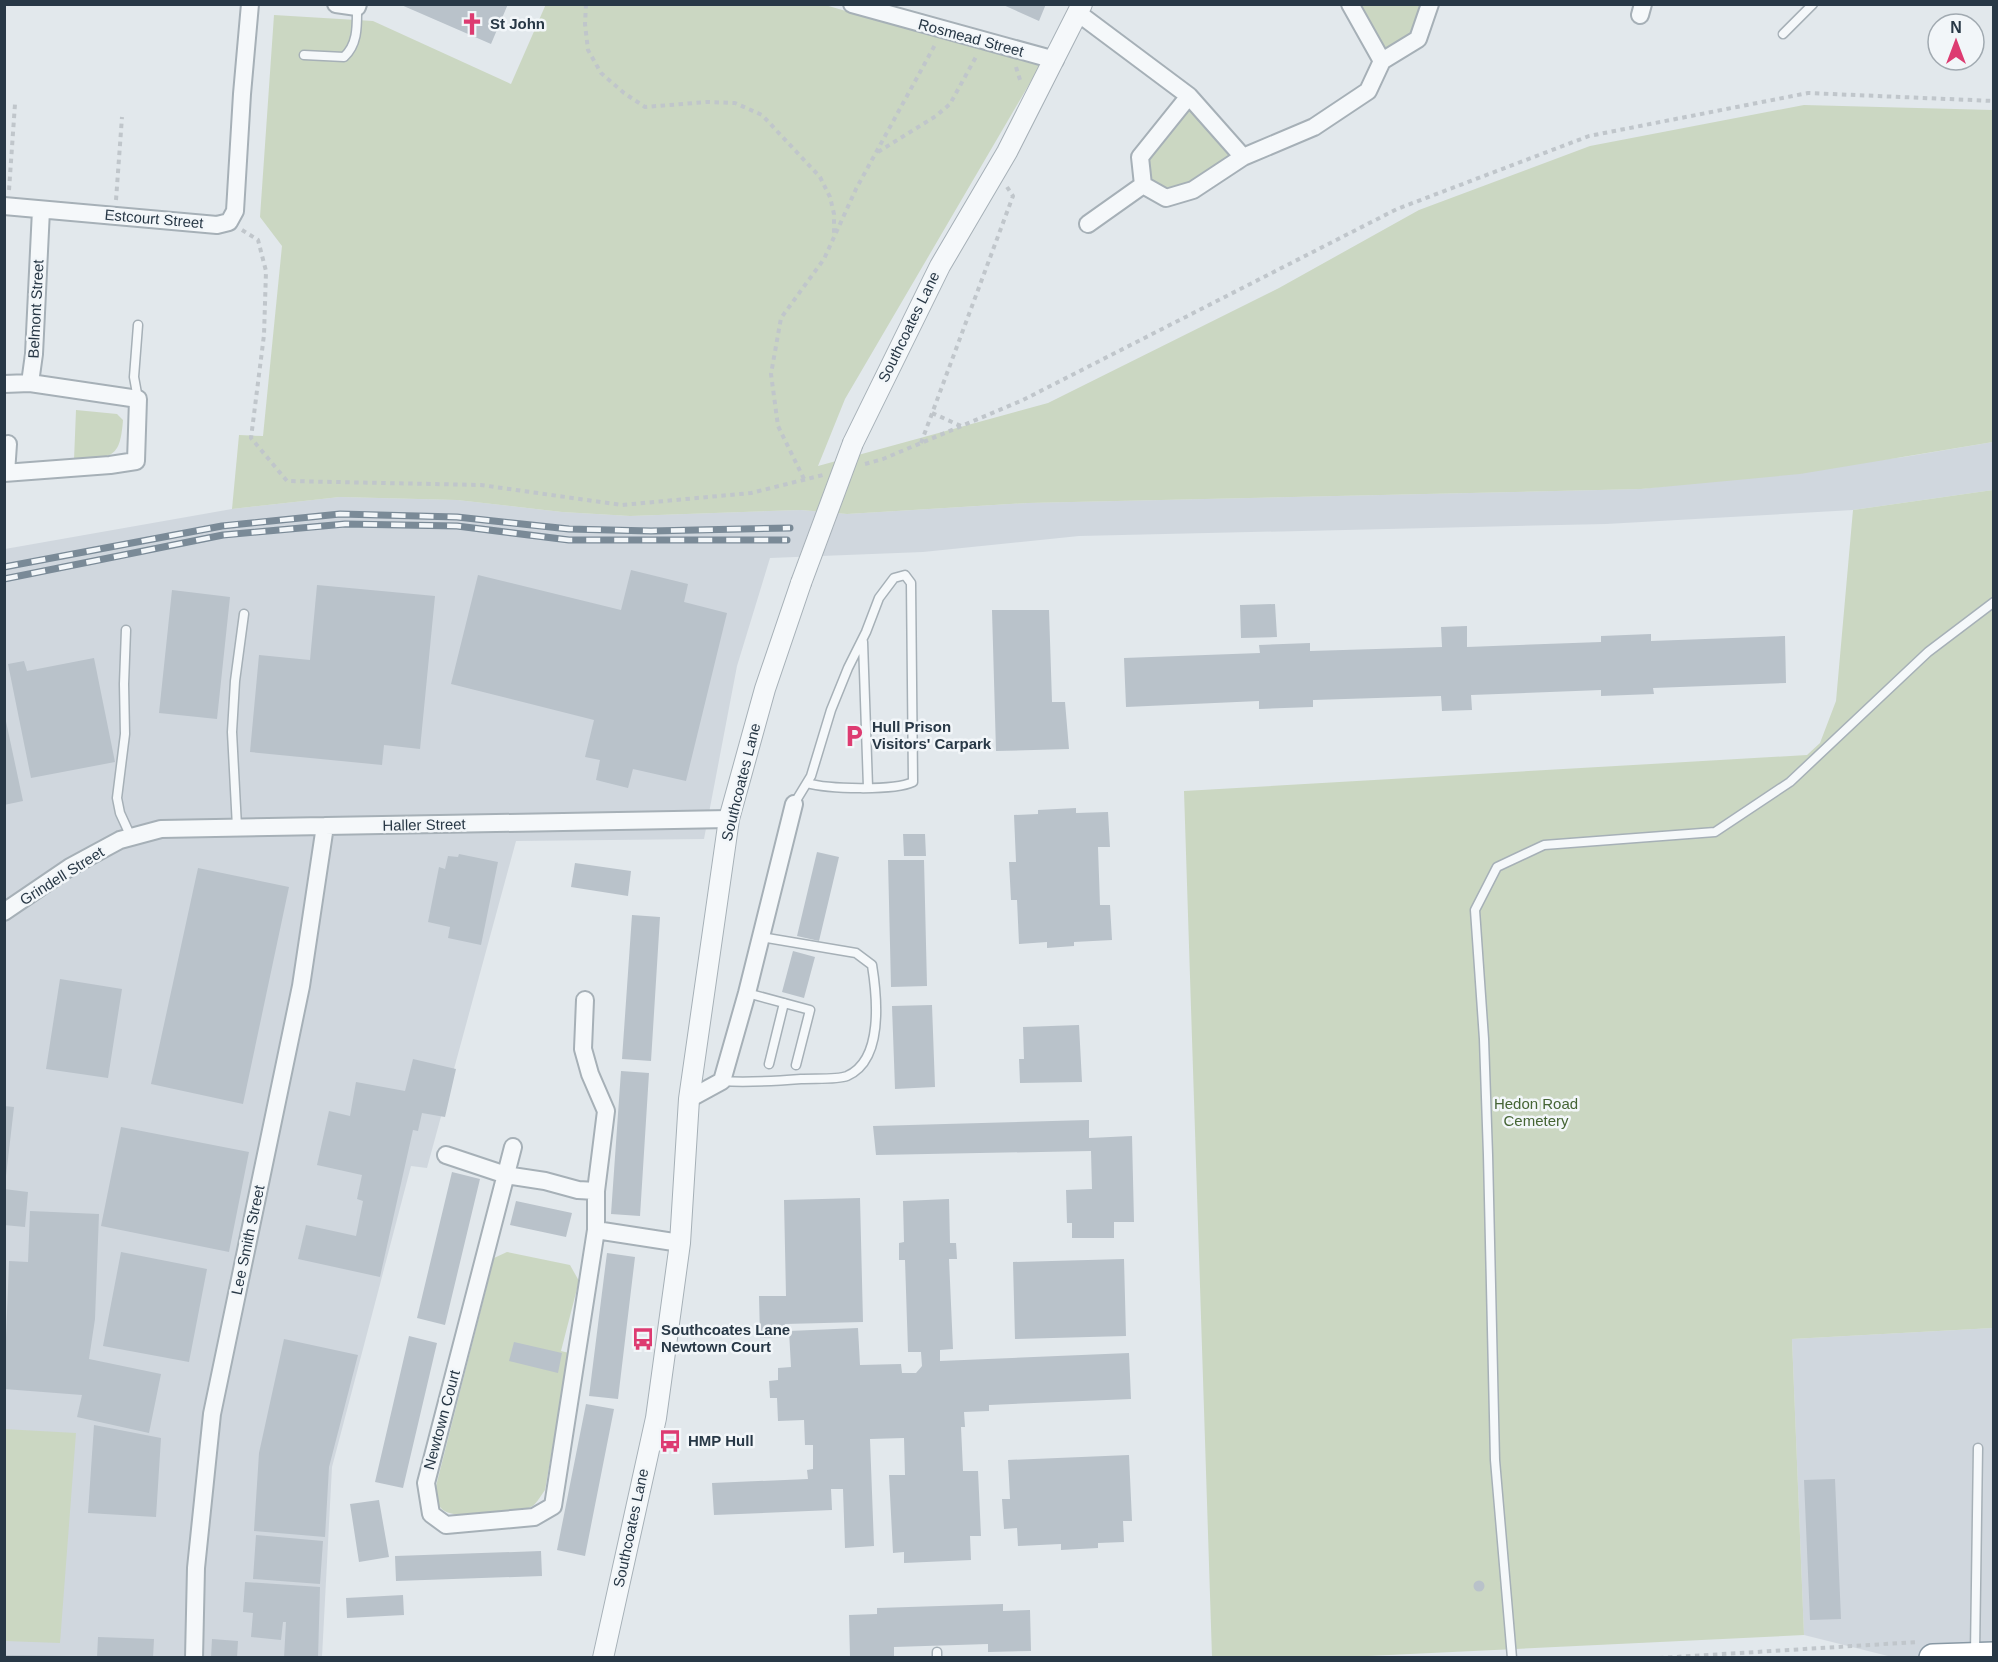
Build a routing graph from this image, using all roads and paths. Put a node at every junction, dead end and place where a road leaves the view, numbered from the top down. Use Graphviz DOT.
graph roads {
  1 [pos="250,4"];
  2 [pos="336,4"];
  3 [pos="586,4"];
  4 [pos="852,4"];
  5 [pos="1350,4"];
  6 [pos="1430,4"];
  7 [pos="1813,4"];
  8 [pos="358,6"];
  9 [pos="1080,9"];
  10 [pos="944,30"];
  11 [pos="1783,34"];
  12 [pos="982,41"];
  13 [pos="1005,47"];
  14 [pos="304,55"];
  15 [pos="1055,60"];
  16 [pos="1382,61"];
  17 [pos="1189,96"];
  18 [pos="1994,101"];
  19 [pos="15,104"];
  20 [pos="1031,105"];
  21 [pos="122,117"];
  22 [pos="876,153"];
  23 [pos="1243,157"];
  24 [pos="996,170"];
  25 [pos="1143,185"];
  26 [pos="6,206"];
  27 [pos="41,210"];
  28 [pos="115,216"];
  29 [pos="229,222"];
  30 [pos="1088,224"];
  31 [pos="834,236"];
  32 [pos="138,325"];
  33 [pos="30,383"];
  34 [pos="4,384"];
  35 [pos="138,399"];
  36 [pos="932,413"];
  37 [pos="961,426"];
  38 [pos="8,444"];
  39 [pos="921,444"];
  40 [pos="860,465"];
  41 [pos="5,473"];
  42 [pos="826,474"];
  43 [pos="804,479"];
  44 [pos="1994,602"];
  45 [pos="244,614"];
  46 [pos="126,630"];
  47 [pos="863,639"];
  48 [pos="807,783"];
  49 [pos="868,787"];
  50 [pos="794,804"];
  51 [pos="729,819"];
  52 [pos="325,826"];
  53 [pos="237,828"];
  54 [pos="126,839"];
  55 [pos="4,912"];
  56 [pos="761,937"];
  57 [pos="747,993"];
  58 [pos="585,1000"];
  59 [pos="784,1003"];
  60 [pos="769,1064"];
  61 [pos="796,1065"];
  62 [pos="722,1081"];
  63 [pos="689,1099"];
  64 [pos="513,1147"];
  65 [pos="446,1155"];
  66 [pos="506,1175"];
  67 [pos="596,1191"];
  68 [pos="596,1230"];
  69 [pos="680,1243"];
  70 [pos="1978,1448"];
  71 [pos="1931,1649"];
  72 [pos="1985,1656"];
  73 [pos="194,1658"];
  74 [pos="603,1658"];
  75 [pos="1512,1658"];
  76 [pos="1659,1658"];
  1 -- 29 [label="street"];
  2 -- 8 [label="street"];
  3 -- 31 [label="path"];
  4 -- 10 [label="street, Rosmead Street"];
  5 -- 16 [label="street"];
  6 -- 16 [label="street"];
  7 -- 11 [label="lane"];
  8 -- 14 [label="lane"];
  9 -- 15 [label="street, Southcoates Lane"];
  9 -- 17 [label="street"];
  10 -- 12 [label="street, Rosmead Street"];
  10 -- 22 [label="path"];
  12 -- 13 [label="street, Rosmead Street"];
  12 -- 22 [label="path"];
  13 -- 15 [label="street, Rosmead Street"];
  13 -- 20 [label="path"];
  15 -- 20 [label="street, Southcoates Lane"];
  16 -- 23 [label="street"];
  17 -- 23 [label="street"];
  17 -- 25 [label="street"];
  18 -- 37 [label="path"];
  19 -- 26 [label="path"];
  20 -- 24 [label="street, Southcoates Lane"];
  21 -- 28 [label="path"];
  22 -- 31 [label="path"];
  23 -- 25 [label="street"];
  24 -- 36 [label="path"];
  24 -- 51 [label="street, Southcoates Lane, bridge"];
  25 -- 30 [label="street"];
  26 -- 27 [label="street, Estcourt Street"];
  27 -- 28 [label="street, Estcourt Street"];
  27 -- 33 [label="street, Belmont Street"];
  28 -- 29 [label="street, Estcourt Street"];
  29 -- 43 [label="path"];
  31 -- 43 [label="path"];
  32 -- 35 [label="lane"];
  33 -- 34 [label="street"];
  33 -- 35 [label="street"];
  35 -- 41 [label="street"];
  36 -- 37 [label="path"];
  36 -- 39 [label="path"];
  37 -- 39 [label="path"];
  38 -- 41 [label="street"];
  39 -- 40 [label="path"];
  42 -- 43 [label="path"];
  44 -- 75 [label="lane"];
  45 -- 53 [label="lane"];
  46 -- 54 [label="lane"];
  47 -- 48 [label="lane"];
  47 -- 49 [label="lane"];
  47 -- 49 [label="lane"];
  48 -- 49 [label="lane"];
  48 -- 50 [label="lane"];
  50 -- 56 [label="street"];
  51 -- 52 [label="street, Haller Street"];
  51 -- 63 [label="street, Southcoates Lane"];
  52 -- 53 [label="street, Haller Street"];
  52 -- 73 [label="street, Lee Smith Street"];
  53 -- 54 [label="street, Haller Street"];
  54 -- 55 [label="street, Grindell Street"];
  56 -- 57 [label="street"];
  56 -- 62 [label="lane"];
  57 -- 59 [label="lane"];
  57 -- 62 [label="street"];
  58 -- 67 [label="street, Newtown Court"];
  59 -- 60 [label="lane"];
  59 -- 61 [label="lane"];
  62 -- 63 [label="street"];
  63 -- 69 [label="street, Southcoates Lane"];
  64 -- 66 [label="street, Newtown Court"];
  65 -- 66 [label="street"];
  66 -- 67 [label="street"];
  66 -- 68 [label="street, Newtown Court"];
  67 -- 68 [label="street, Newtown Court"];
  68 -- 69 [label="street"];
  69 -- 74 [label="street, Southcoates Lane"];
  70 -- 72 [label="lane"];
  71 -- 72 [label="highway"];
  71 -- 76 [label="path"];
}
